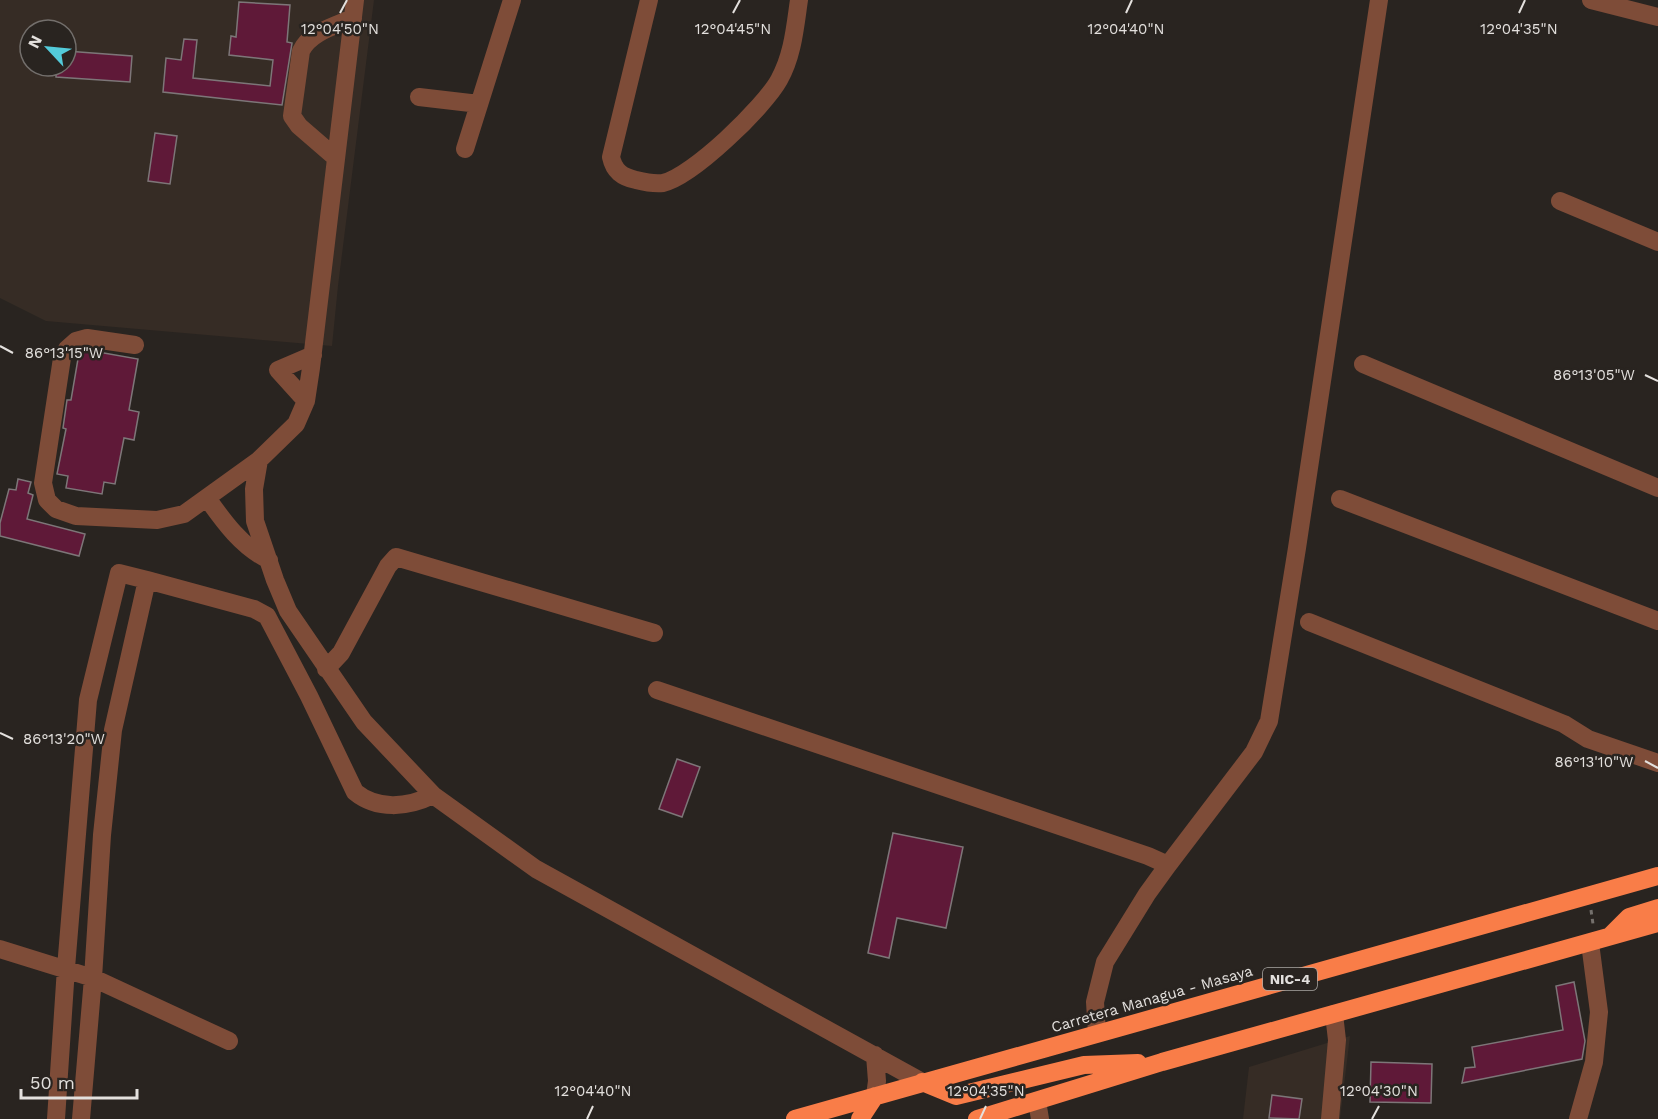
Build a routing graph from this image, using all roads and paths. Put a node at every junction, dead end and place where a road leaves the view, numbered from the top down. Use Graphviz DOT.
graph roads {
  1 [pos="512,0"];
  2 [pos="649,0"];
  3 [pos="799,0"];
  4 [pos="1379,0"];
  5 [pos="1591,0"];
  6 [pos="354,9"];
  7 [pos="1658,17"];
  8 [pos="419,97"];
  9 [pos="479,104"];
  10 [pos="465,149"];
  11 [pos="336,158"];
  12 [pos="1560,201"];
  13 [pos="1658,242"];
  14 [pos="135,345"];
  15 [pos="313,355"];
  16 [pos="1363,364"];
  17 [pos="306,401"];
  18 [pos="259,460"];
  19 [pos="1658,488"];
  20 [pos="207,498"];
  21 [pos="1340,499"];
  22 [pos="269,560"];
  23 [pos="147,580"];
  24 [pos="1658,621"];
  25 [pos="1309,622"];
  26 [pos="654,633"];
  27 [pos="326,669"];
  28 [pos="657,690"];
  29 [pos="1658,763"];
  30 [pos="433,795"];
  31 [pos="1168,865"];
  32 [pos="1658,876"];
  33 [pos="1588,895"];
  34 [pos="1658,908"];
  35 [pos="1658,923"];
  36 [pos="1599,940"];
  37 [pos="0,949"];
  38 [pos="66,968"];
  39 [pos="93,978"];
  40 [pos="1334,1014"];
  41 [pos="1097,1033"];
  42 [pos="229,1041"];
  43 [pos="875,1055"];
  44 [pos="1162,1062"];
  45 [pos="922,1082"];
  46 [pos="875,1096"];
  47 [pos="1038,1110"];
  48 [pos="56,1119"];
  49 [pos="81,1119"];
  50 [pos="795,1119"];
  51 [pos="860,1119"];
  52 [pos="978,1119"];
  53 [pos="1330,1119"];
  54 [pos="1578,1119"];
  1 -- 9 [label="street"];
  2 -- 3 [label="street"];
  4 -- 31 [label="street"];
  5 -- 7 [label="street"];
  6 -- 11 [label="street"];
  6 -- 11 [label="street"];
  8 -- 9 [label="street"];
  9 -- 10 [label="street"];
  11 -- 15 [label="street"];
  12 -- 13 [label="street"];
  14 -- 20 [label="street"];
  15 -- 17 [label="street"];
  15 -- 17 [label="street"];
  16 -- 19 [label="street"];
  17 -- 18 [label="street"];
  18 -- 20 [label="street"];
  18 -- 22 [label="street"];
  20 -- 22 [label="street"];
  21 -- 24 [label="street"];
  22 -- 27 [label="street"];
  23 -- 30 [label="street"];
  23 -- 38 [label="street"];
  23 -- 39 [label="street"];
  25 -- 29 [label="street"];
  26 -- 27 [label="street"];
  27 -- 30 [label="street"];
  28 -- 31 [label="street"];
  30 -- 43 [label="street"];
  31 -- 41 [label="street"];
  32 -- 33 [label="highway, Carretera Managua - Masaya / NIC-4"];
  33 -- 36 [label="path"];
  33 -- 41 [label="highway, Carretera Managua - Masaya / NIC-4"];
  34 -- 36 [label="highway"];
  35 -- 36 [label="highway"];
  36 -- 40 [label="highway"];
  36 -- 54 [label="street"];
  37 -- 38 [label="street"];
  38 -- 39 [label="street"];
  38 -- 48 [label="street"];
  39 -- 42 [label="street"];
  39 -- 49 [label="street"];
  40 -- 44 [label="highway"];
  40 -- 53 [label="street"];
  41 -- 45 [label="highway, Carretera Managua - Masaya / NIC-4"];
  43 -- 45 [label="street"];
  43 -- 46 [label="street"];
  44 -- 45 [label="highway"];
  44 -- 47 [label="highway"];
  45 -- 46 [label="highway, Carretera Managua - Masaya / NIC-4"];
  46 -- 50 [label="highway, Carretera Managua - Masaya / NIC-4"];
  46 -- 51 [label="highway"];
  47 -- 52 [label="highway"];
}
